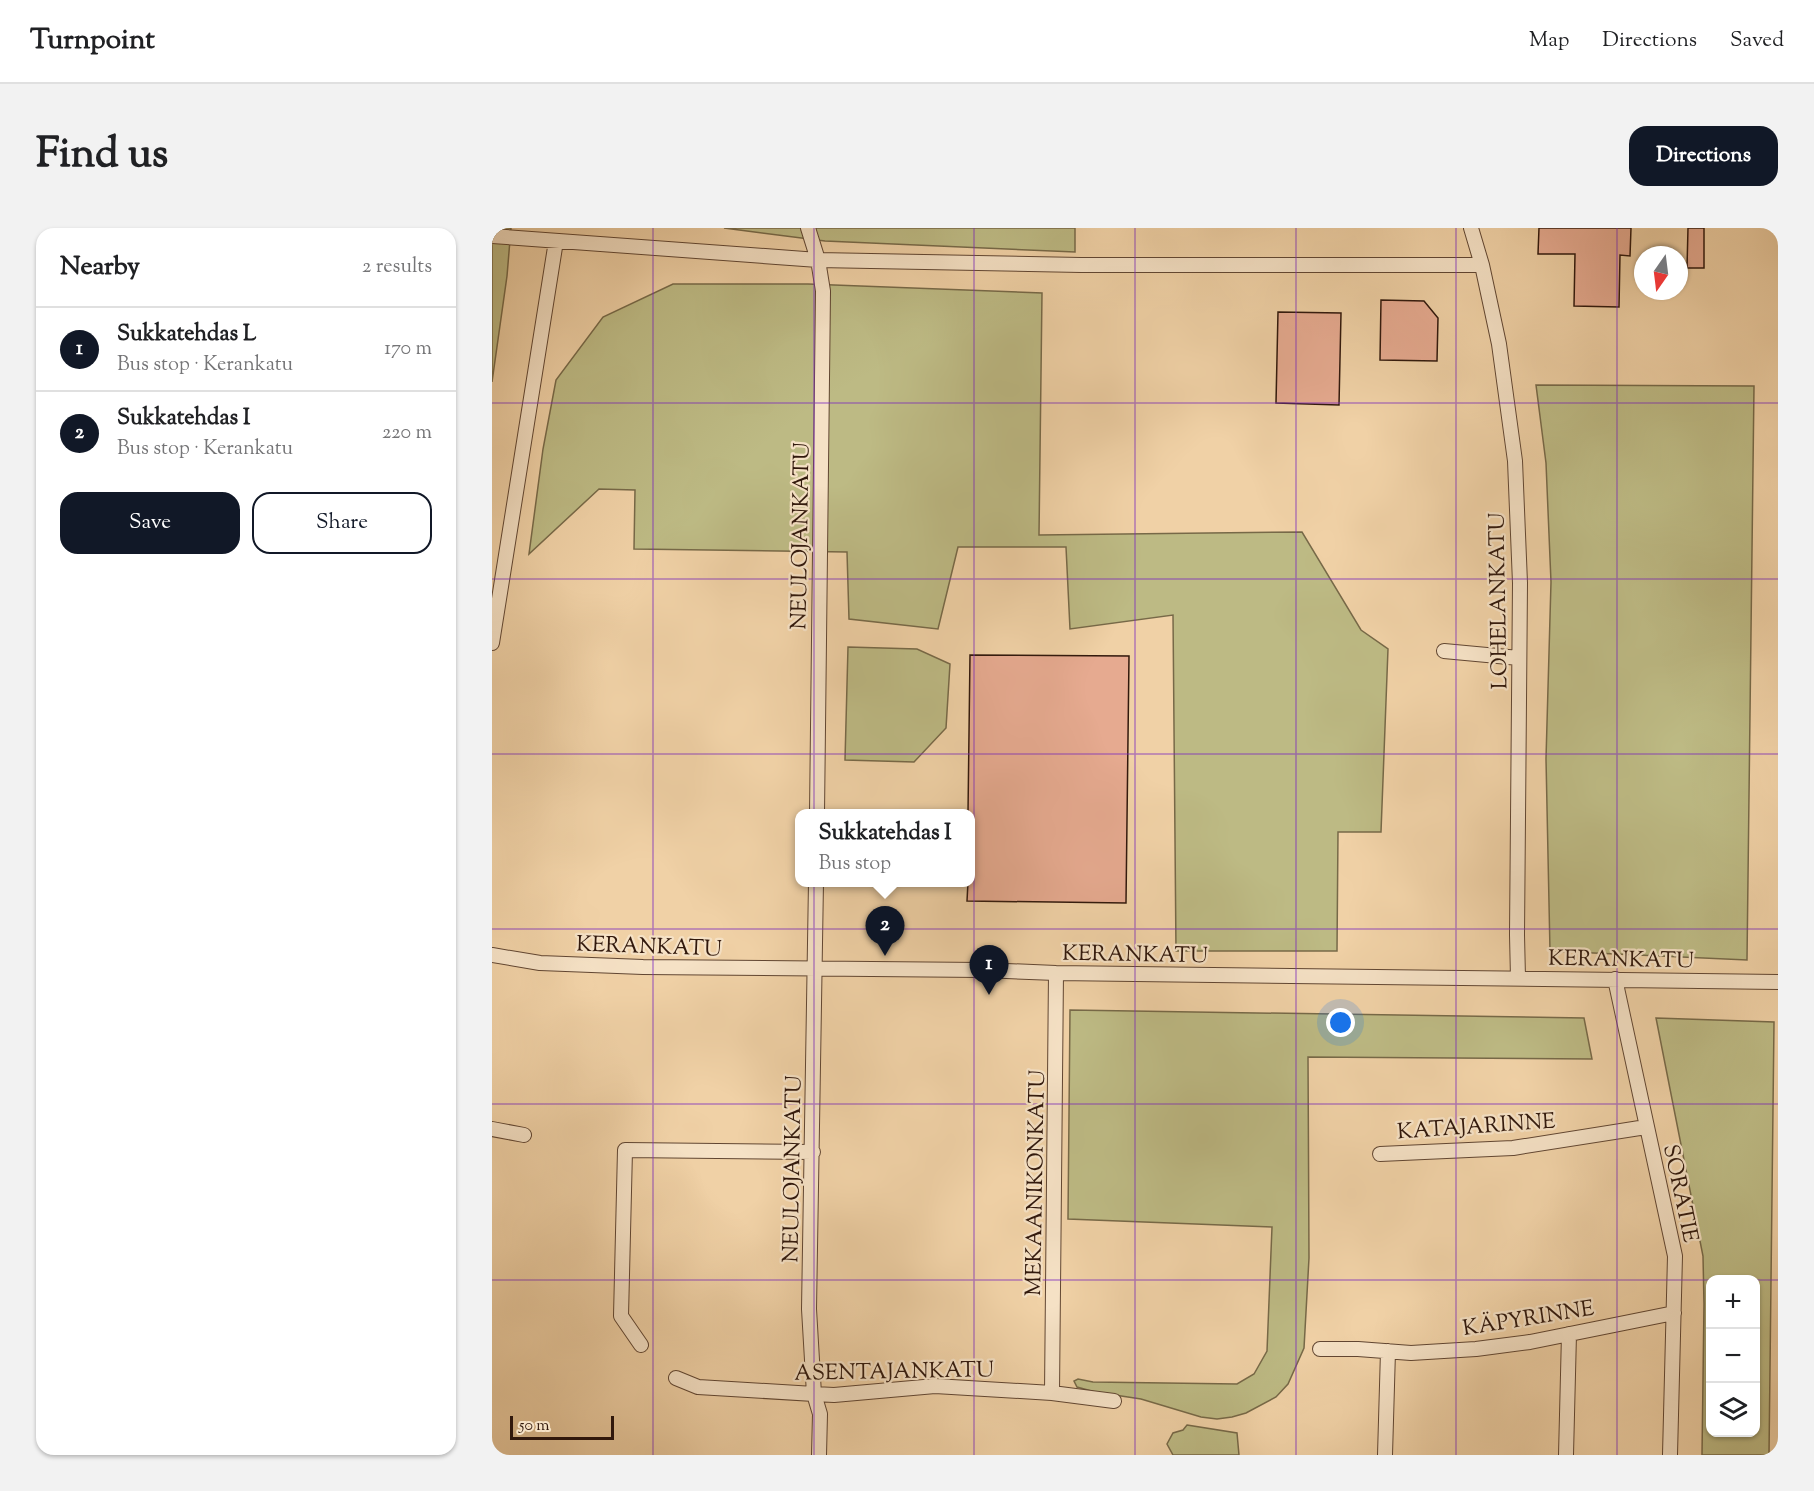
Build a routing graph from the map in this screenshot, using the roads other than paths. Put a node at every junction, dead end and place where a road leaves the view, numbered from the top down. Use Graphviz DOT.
graph roads {
  1 [pos="808,228"];
  2 [pos="1471,228"];
  3 [pos="492,236"];
  4 [pos="556,241"];
  5 [pos="818,260"];
  6 [pos="1482,265"];
  7 [pos="492,643"];
  8 [pos="1444,651"];
  9 [pos="1519,658"];
  10 [pos="817,809"];
  11 [pos="816,887"];
  12 [pos="492,955"];
  13 [pos="815,969"];
  14 [pos="1056,973"];
  15 [pos="1518,978"];
  16 [pos="1615,979"];
  17 [pos="1778,982"];
  18 [pos="1646,1126"];
  19 [pos="492,1129"];
  20 [pos="524,1135"];
  21 [pos="813,1152"];
  22 [pos="1380,1154"];
  23 [pos="1674,1313"];
  24 [pos="1569,1334"];
  25 [pos="641,1346"];
  26 [pos="1320,1350"];
  27 [pos="1388,1351"];
  28 [pos="676,1378"];
  29 [pos="1052,1393"];
  30 [pos="814,1394"];
  31 [pos="1114,1401"];
  32 [pos="819,1455"];
  33 [pos="1385,1455"];
  34 [pos="1566,1455"];
  35 [pos="1670,1455"];
  1 -- 5 [label="street, NEULOJANKATU"];
  2 -- 6 [label="street, LOHELANKATU"];
  3 -- 4 [label="street"];
  4 -- 5 [label="street"];
  4 -- 7 [label="street"];
  5 -- 6 [label="street"];
  5 -- 10 [label="street, NEULOJANKATU"];
  6 -- 9 [label="street, LOHELANKATU"];
  8 -- 9 [label="street"];
  9 -- 15 [label="street, LOHELANKATU"];
  11 -- 13 [label="street, NEULOJANKATU"];
  12 -- 13 [label="street, KERANKATU"];
  13 -- 14 [label="street, KERANKATU"];
  13 -- 21 [label="street, NEULOJANKATU"];
  14 -- 15 [label="street, KERANKATU"];
  14 -- 29 [label="street, MEKAANIKONKATU"];
  15 -- 16 [label="street, KERANKATU"];
  16 -- 17 [label="street, KERANKATU"];
  16 -- 18 [label="street, SORATIE"];
  18 -- 22 [label="street, KATAJARINNE"];
  18 -- 23 [label="street, SORATIE"];
  19 -- 20 [label="street"];
  21 -- 25 [label="street"];
  21 -- 30 [label="street, NEULOJANKATU"];
  23 -- 24 [label="street, KÄPYRINNE"];
  23 -- 35 [label="street, SORATIE"];
  24 -- 27 [label="street, KÄPYRINNE"];
  24 -- 34 [label="street"];
  26 -- 27 [label="street, KÄPYRINNE"];
  27 -- 33 [label="street"];
  28 -- 30 [label="street, ASENTAJANKATU"];
  29 -- 30 [label="street, ASENTAJANKATU"];
  29 -- 31 [label="street, ASENTAJANKATU"];
  30 -- 32 [label="street, NEULOJANKATU"];
}
